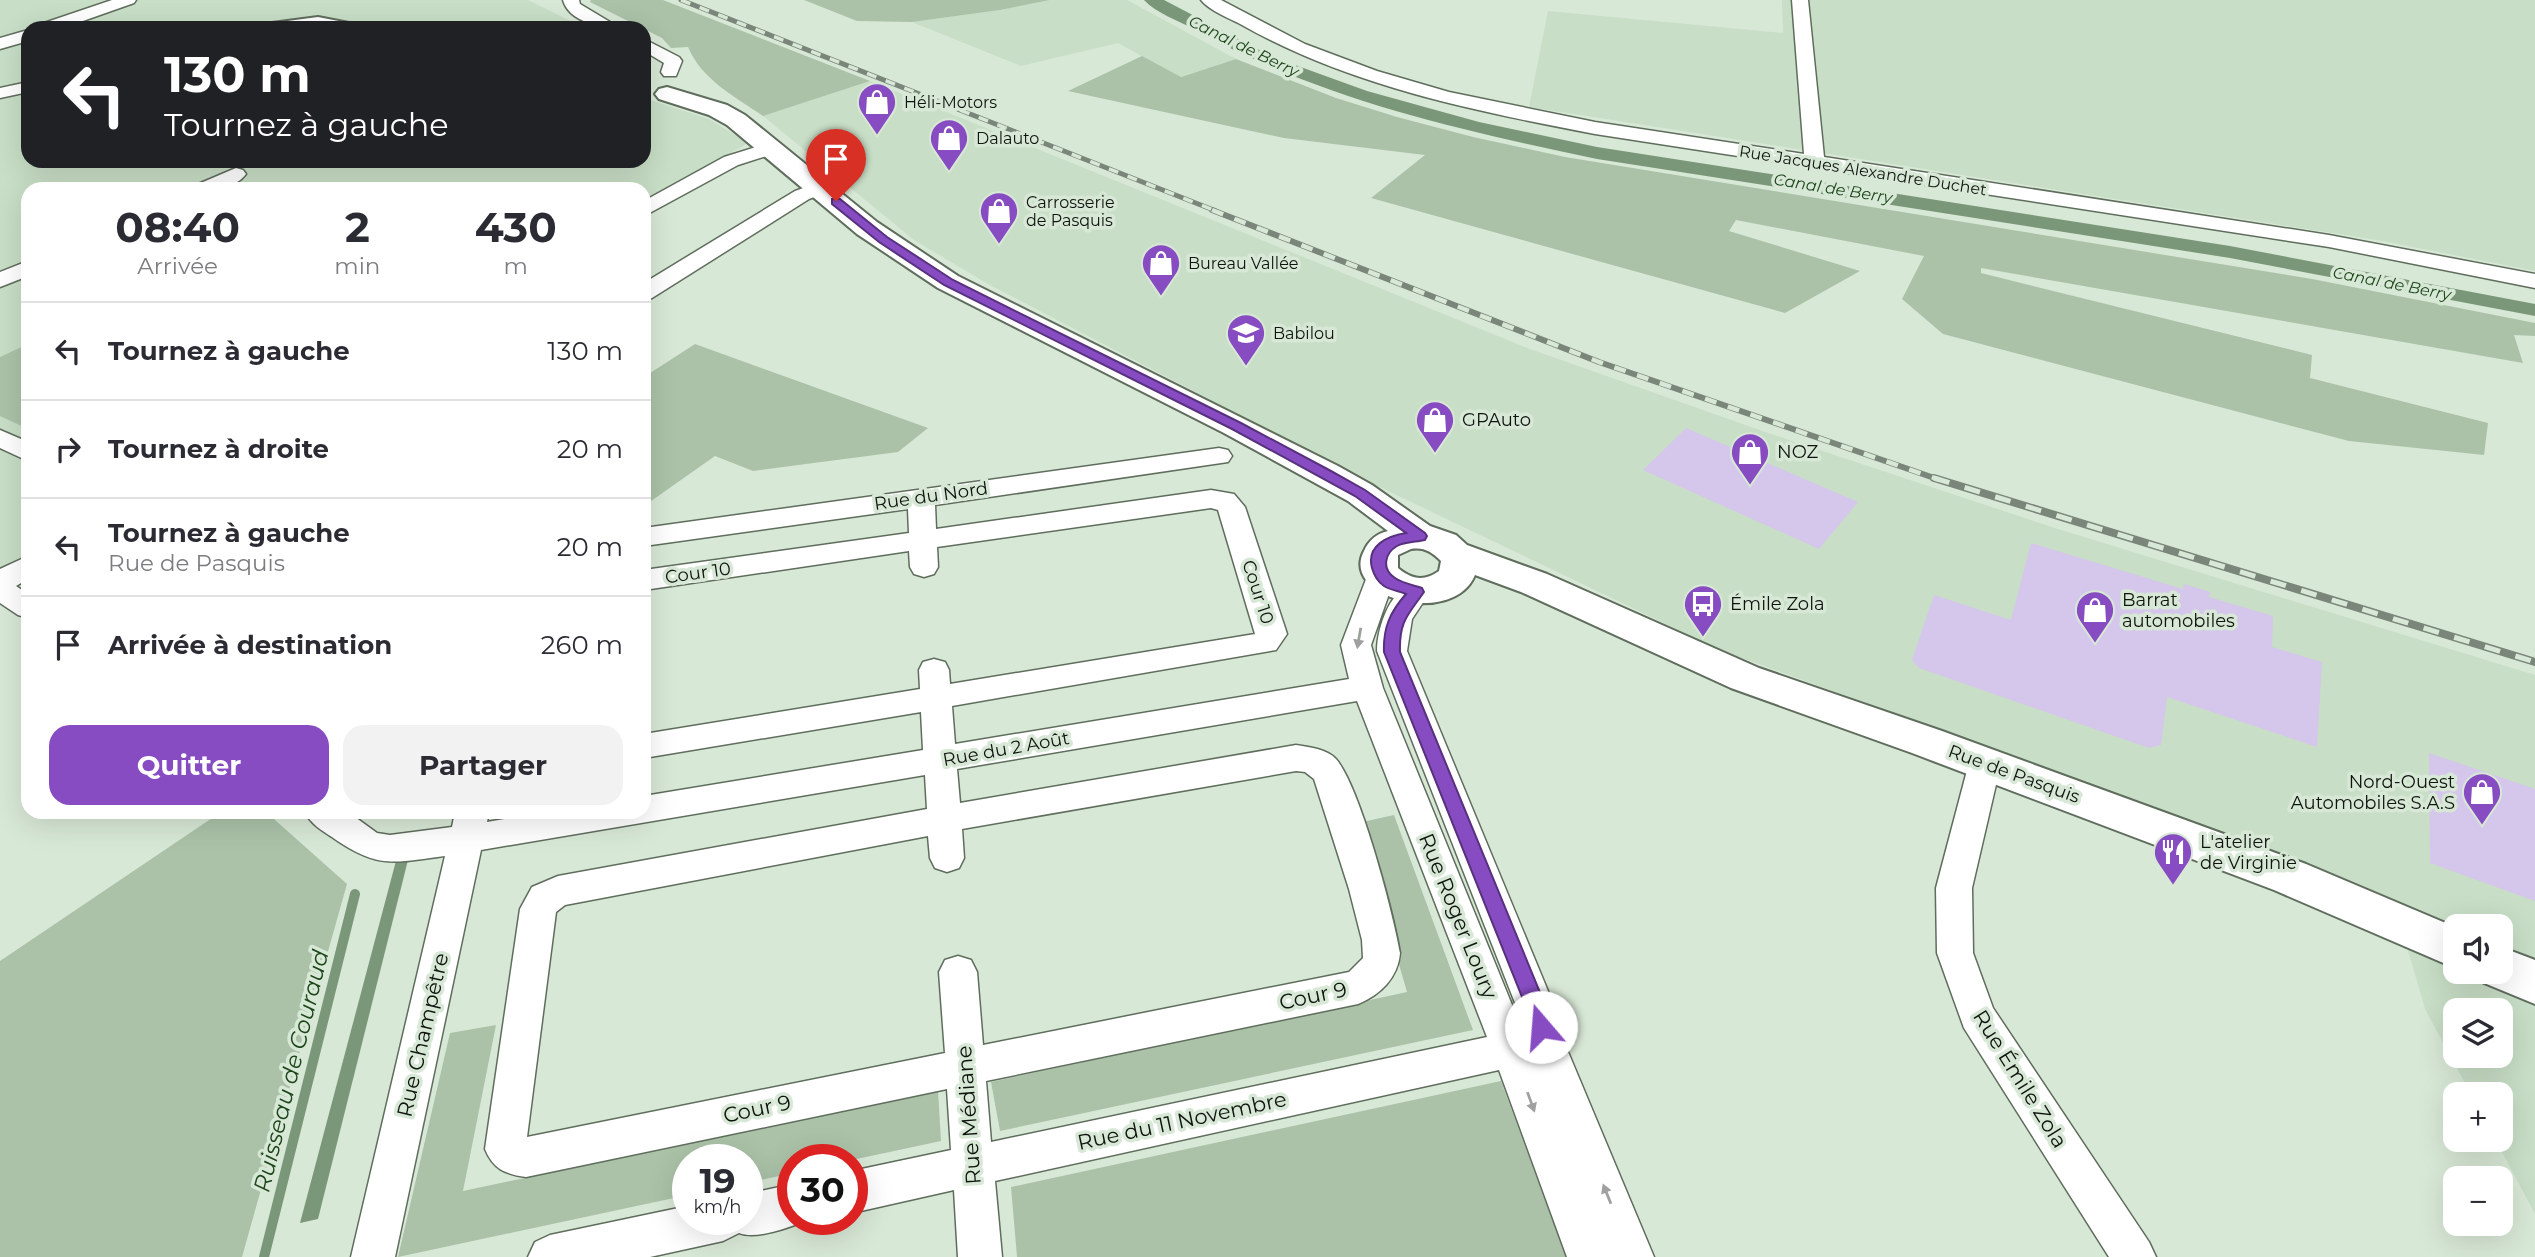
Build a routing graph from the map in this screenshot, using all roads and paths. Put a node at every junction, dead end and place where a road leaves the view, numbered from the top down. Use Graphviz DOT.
graph roads {
  1 [pos="128,0"];
  2 [pos="571,0"];
  3 [pos="1209,0"];
  4 [pos="1800,0"];
  5 [pos="331,15"];
  6 [pos="67,21"];
  7 [pos="309,21"];
  8 [pos="599,21"];
  9 [pos="21,37"];
  10 [pos="0,44"];
  11 [pos="651,48"];
  12 [pos="663,84"];
  13 [pos="21,88"];
  14 [pos="0,93"];
  15 [pos="772,148"];
  16 [pos="1815,162"];
  17 [pos="236,174"];
  18 [pos="218,182"];
  19 [pos="820,188"];
  20 [pos="651,206"];
  21 [pos="21,271"];
  22 [pos="0,280"];
  23 [pos="2535,281"];
  24 [pos="651,289"];
  25 [pos="0,438"];
  26 [pos="21,449"];
  27 [pos="1219,456"];
  28 [pos="1360,493"];
  29 [pos="921,498"];
  30 [pos="651,536"];
  31 [pos="1419,536"];
  32 [pos="924,553"];
  33 [pos="1383,560"];
  34 [pos="21,570"];
  35 [pos="1441,576"];
  36 [pos="651,579"];
  37 [pos="0,582"];
  38 [pos="0,589"];
  39 [pos="21,603"];
  40 [pos="935,683"];
  41 [pos="1367,688"];
  42 [pos="651,744"];
  43 [pos="940,760"];
  44 [pos="1985,763"];
  45 [pos="651,809"];
  46 [pos="332,819"];
  47 [pos="549,819"];
  48 [pos="944,819"];
  49 [pos="469,826"];
  50 [pos="947,858"];
  51 [pos="2443,943"];
  52 [pos="958,972"];
  53 [pos="2513,973"];
  54 [pos="2535,983"];
  55 [pos="1529,1049"];
  56 [pos="965,1067"];
  57 [pos="973,1166"];
  58 [pos="868,1189"];
  59 [pos="672,1231"];
  60 [pos="373,1257"];
  61 [pos="550,1257"];
  62 [pos="980,1257"];
  63 [pos="1589,1257"];
  64 [pos="1632,1257"];
  65 [pos="2134,1257"];
  1 -- 6 [label="street"];
  2 -- 8 [label="street"];
  3 -- 16 [label="street, Rue Jacques Alexandre Duchet"];
  4 -- 16 [label="street"];
  5 -- 7 [label="main road"];
  9 -- 10 [label="street"];
  11 -- 12 [label="street"];
  12 -- 15 [label="main road"];
  13 -- 14 [label="street"];
  15 -- 19 [label="main road"];
  15 -- 20 [label="street"];
  16 -- 23 [label="street, Rue Jacques Alexandre Duchet"];
  17 -- 18 [label="street"];
  19 -- 24 [label="street"];
  19 -- 28 [label="main road"];
  21 -- 22 [label="street"];
  25 -- 26 [label="street"];
  27 -- 29 [label="street, Rue du Nord"];
  28 -- 31 [label="main road"];
  28 -- 33 [label="main road"];
  29 -- 30 [label="street, Rue du Nord"];
  29 -- 32 [label="street"];
  31 -- 33 [label="main road"];
  31 -- 35 [label="main road"];
  32 -- 36 [label="street, Cour 10"];
  32 -- 40 [label="street, Cour 10"];
  33 -- 35 [label="main road"];
  33 -- 41 [label="street, Rue Roger Loury, one-way"];
  34 -- 37 [label="street"];
  35 -- 44 [label="main road, Rue de Pasquis"];
  35 -- 55 [label="street, Rue Roger Loury"];
  38 -- 39 [label="street"];
  40 -- 42 [label="street, Cour 10"];
  40 -- 43 [label="street"];
  41 -- 43 [label="street, Rue du 2 Août"];
  41 -- 55 [label="street, Rue Roger Loury"];
  43 -- 45 [label="street, Rue du 2 Août"];
  43 -- 48 [label="street"];
  44 -- 51 [label="main road, Rue de Pasquis"];
  44 -- 65 [label="street, Rue Émile Zola"];
  46 -- 49 [label="street"];
  47 -- 49 [label="street"];
  48 -- 50 [label="street"];
  48 -- 56 [label="street, Cour 9"];
  48 -- 56 [label="street, Cour 9"];
  49 -- 60 [label="street, Rue Champêtre"];
  52 -- 56 [label="street, Rue Médiane"];
  53 -- 54 [label="main road"];
  55 -- 57 [label="street, Rue du 11 Novembre"];
  55 -- 63 [label="street, Rue Roger Loury, one-way"];
  64 -- 55 [label="street, Rue Roger Loury, one-way"];
  56 -- 57 [label="street, Rue Médiane"];
  57 -- 58 [label="street, Rue du 11 Novembre"];
  57 -- 62 [label="street, Rue Médiane"];
  59 -- 61 [label="street"];
}
